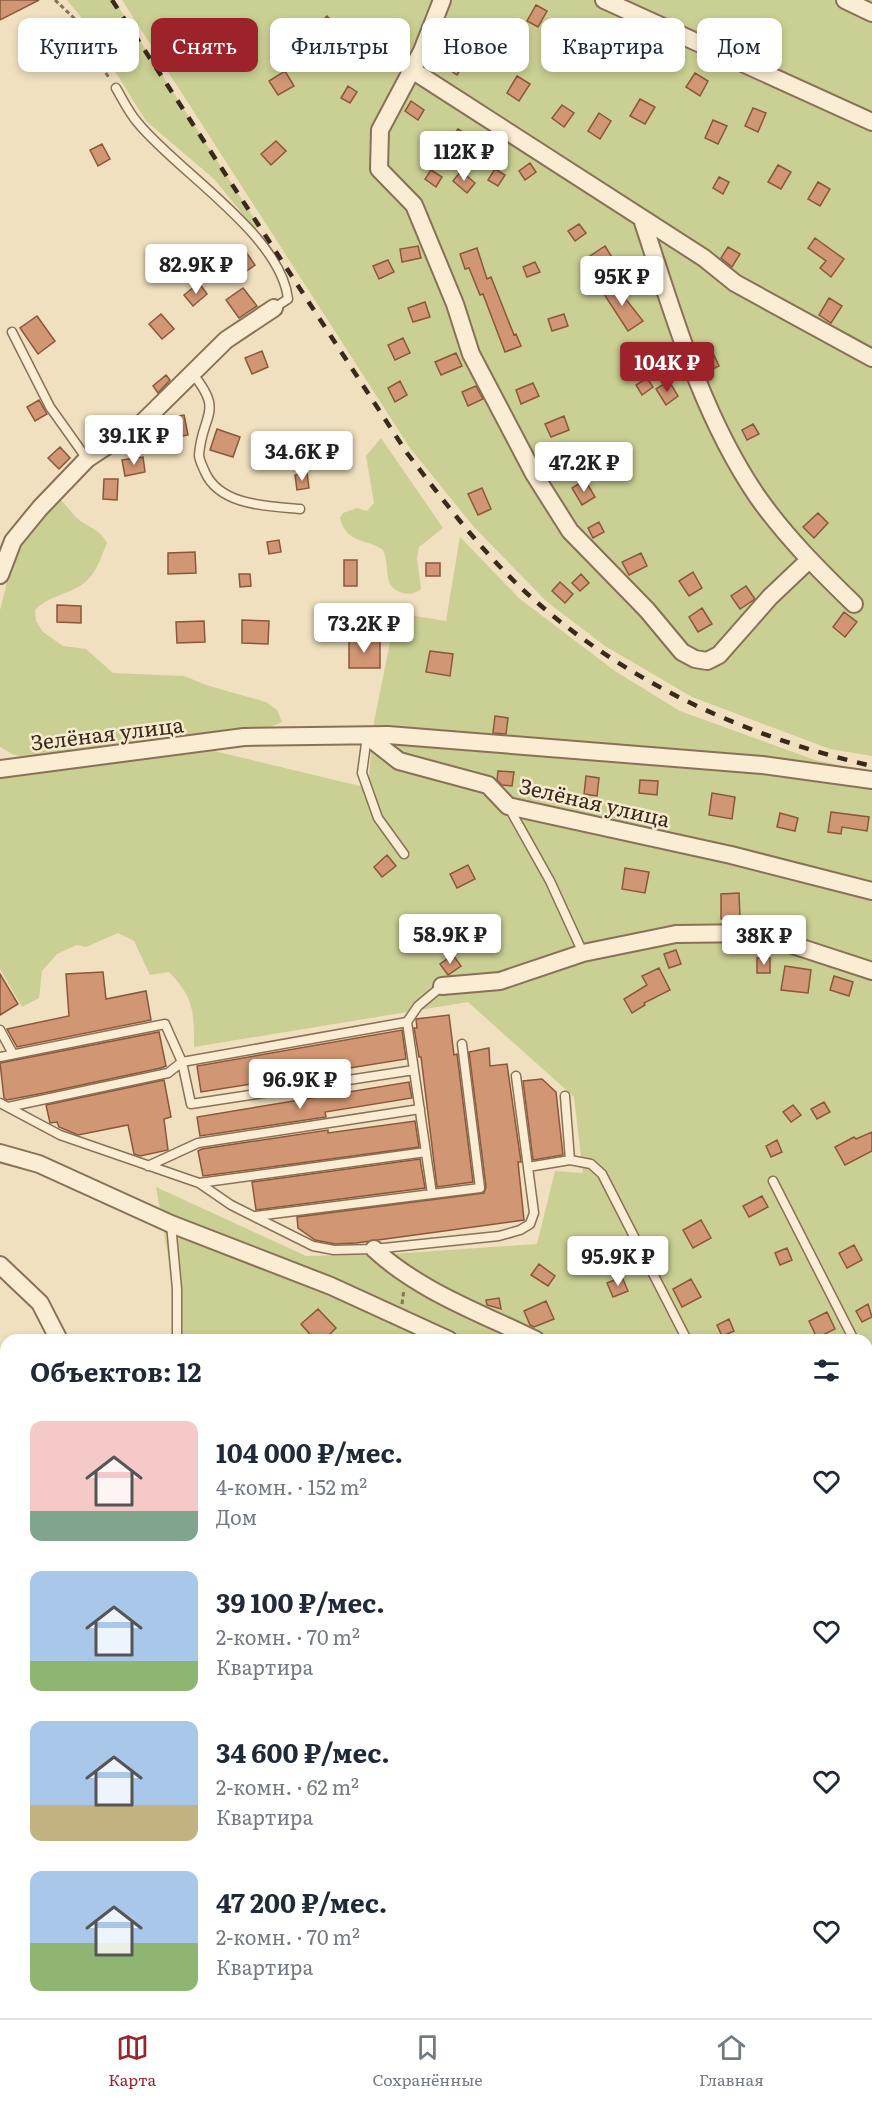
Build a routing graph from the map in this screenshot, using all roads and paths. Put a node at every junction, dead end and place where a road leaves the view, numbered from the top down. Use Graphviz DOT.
graph roads {
  1 [pos="55,0"];
  2 [pos="442,0"];
  3 [pos="604,0"];
  4 [pos="845,0"];
  5 [pos="872,13"];
  6 [pos="412,70"];
  7 [pos="116,88"];
  8 [pos="872,122"];
  9 [pos="642,219"];
  10 [pos="274,308"];
  11 [pos="12,332"];
  12 [pos="872,358"];
  13 [pos="192,372"];
  14 [pos="87,459"];
  15 [pos="300,509"];
  16 [pos="809,560"];
  17 [pos="0,575"];
  18 [pos="854,604"];
  19 [pos="367,736"];
  20 [pos="0,769"];
  21 [pos="872,780"];
  22 [pos="508,806"];
  23 [pos="404,854"];
  24 [pos="872,891"];
  25 [pos="583,953"];
  26 [pos="872,971"];
  27 [pos="442,986"];
  28 [pos="407,1022"];
  29 [pos="0,1030"];
  30 [pos="462,1044"];
  31 [pos="13,1054"];
  32 [pos="0,1057"];
  33 [pos="182,1062"];
  34 [pos="414,1070"];
  35 [pos="516,1076"];
  36 [pos="565,1096"];
  37 [pos="4,1105"];
  38 [pos="420,1109"];
  39 [pos="426,1152"];
  40 [pos="0,1153"];
  41 [pos="570,1160"];
  42 [pos="148,1166"];
  43 [pos="528,1167"];
  44 [pos="773,1181"];
  45 [pos="199,1183"];
  46 [pos="432,1194"];
  47 [pos="256,1216"];
  48 [pos="171,1224"];
  49 [pos="374,1249"];
  50 [pos="0,1264"];
  51 [pos="407,1275"];
  52 [pos="400,1317"];
  53 [pos="55,1334"];
  54 [pos="177,1334"];
  55 [pos="436,1334"];
  56 [pos="523,1334"];
  57 [pos="684,1334"];
  58 [pos="851,1334"];
  1 -- 7 [label="path"];
  2 -- 6 [label="street"];
  3 -- 8 [label="street"];
  4 -- 5 [label="street"];
  6 -- 9 [label="street"];
  6 -- 16 [label="street"];
  7 -- 10 [label="lane"];
  9 -- 12 [label="street"];
  9 -- 16 [label="street"];
  10 -- 13 [label="street"];
  11 -- 14 [label="lane"];
  13 -- 14 [label="street"];
  13 -- 15 [label="lane"];
  14 -- 17 [label="street"];
  16 -- 18 [label="street"];
  19 -- 20 [label="street, Зелёная улица"];
  19 -- 21 [label="street"];
  19 -- 22 [label="street, Зелёная улица"];
  19 -- 23 [label="lane"];
  22 -- 24 [label="street, Зелёная улица"];
  22 -- 25 [label="lane"];
  25 -- 26 [label="street"];
  25 -- 27 [label="street"];
  27 -- 28 [label="lane"];
  28 -- 33 [label="lane"];
  28 -- 34 [label="lane"];
  29 -- 31 [label="lane"];
  30 -- 46 [label="lane"];
  31 -- 32 [label="lane"];
  31 -- 33 [label="lane"];
  33 -- 34 [label="lane"];
  33 -- 37 [label="lane"];
  34 -- 38 [label="lane"];
  35 -- 43 [label="lane"];
  36 -- 41 [label="lane"];
  37 -- 42 [label="lane"];
  38 -- 39 [label="lane"];
  38 -- 42 [label="lane"];
  39 -- 45 [label="lane"];
  39 -- 46 [label="lane"];
  40 -- 48 [label="street"];
  41 -- 43 [label="lane"];
  41 -- 57 [label="lane"];
  42 -- 45 [label="lane"];
  43 -- 49 [label="lane"];
  44 -- 58 [label="lane"];
  45 -- 47 [label="lane"];
  46 -- 47 [label="lane"];
  47 -- 49 [label="lane"];
  48 -- 52 [label="street"];
  48 -- 54 [label="lane"];
  49 -- 51 [label="street"];
  50 -- 53 [label="street"];
  51 -- 52 [label="path"];
  51 -- 56 [label="street"];
  52 -- 55 [label="street"];
}
